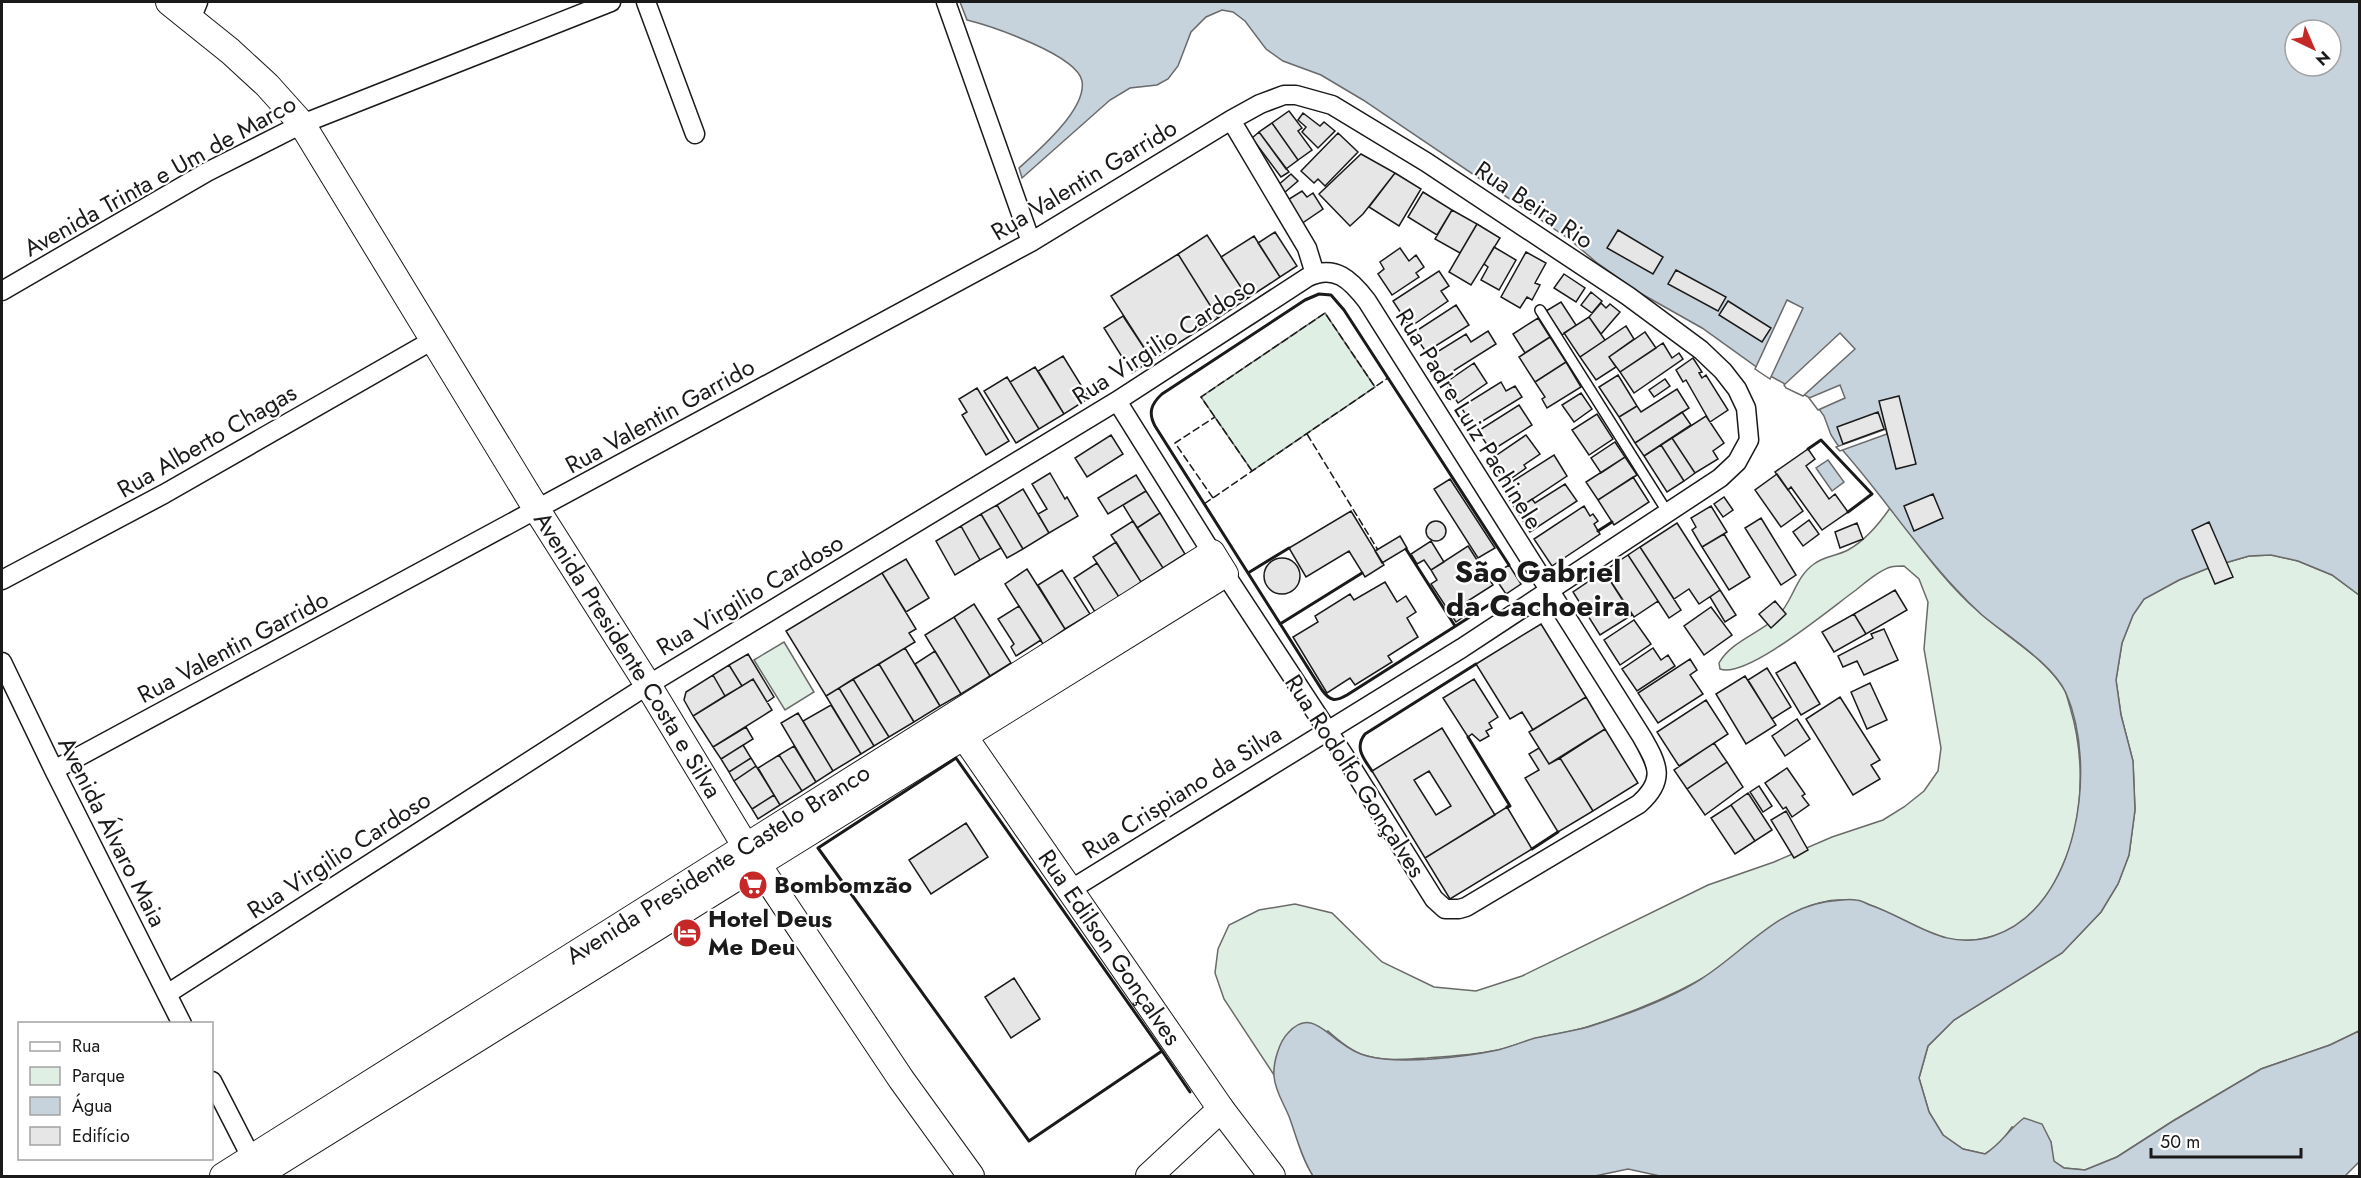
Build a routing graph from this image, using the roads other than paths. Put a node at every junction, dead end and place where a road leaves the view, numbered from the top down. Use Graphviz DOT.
graph roads {
  1 [pos="169,2"];
  2 [pos="611,2"];
  3 [pos="646,2"];
  4 [pos="946,2"];
  5 [pos="195,10"];
  6 [pos="1284,95"];
  7 [pos="1231,120"];
  8 [pos="302,124"];
  9 [pos="695,134"];
  10 [pos="1031,242"];
  11 [pos="1335,273"];
  12 [pos="1315,274"];
  13 [pos="2,291"];
  14 [pos="1540,310"];
  15 [pos="433,340"];
  16 [pos="1737,389"];
  17 [pos="1117,400"];
  18 [pos="537,510"];
  19 [pos="1668,513"];
  20 [pos="1218,564"];
  21 [pos="2,580"];
  22 [pos="1548,591"];
  23 [pos="2,662"];
  24 [pos="648,685"];
  25 [pos="958,727"];
  26 [pos="1327,730"];
  27 [pos="1650,751"];
  28 [pos="54,770"];
  29 [pos="752,856"];
  30 [pos="1070,890"];
  31 [pos="166,994"];
  32 [pos="181,1022"];
  33 [pos="213,1083"];
  34 [pos="1221,1109"];
  35 [pos="256,1172"];
  36 [pos="224,1176"];
  37 [pos="971,1176"];
  38 [pos="1149,1176"];
  39 [pos="1272,1176"];
  1 -- 5 [label="street, Avenida Presidente Costa e Silva"];
  2 -- 8 [label="street, Avenida Trinta e Um de Marco"];
  3 -- 9 [label="street"];
  4 -- 10 [label="street"];
  5 -- 8 [label="street, Avenida Presidente Costa e Silva"];
  6 -- 7 [label="street, Rua Valentin Garrido"];
  6 -- 16 [label="street, Rua Beira Rio"];
  7 -- 10 [label="street, Rua Valentin Garrido"];
  7 -- 12 [label="street"];
  8 -- 13 [label="street, Avenida Trinta e Um de Marco"];
  8 -- 15 [label="street, Avenida Presidente Costa e Silva"];
  10 -- 18 [label="street, Rua Valentin Garrido"];
  11 -- 12 [label="street, Rua Virgilio Cardoso"];
  11 -- 22 [label="street, Rua Padre Luiz Pachinele"];
  12 -- 17 [label="street, Rua Virgilio Cardoso"];
  14 -- 19 [label="lane"];
  15 -- 18 [label="street, Avenida Presidente Costa e Silva"];
  15 -- 21 [label="street, Rua Alberto Chagas"];
  16 -- 19 [label="street, Rua Crispiano da Silva"];
  17 -- 20 [label="street, Rua Rodolfo Gonçalves"];
  17 -- 24 [label="street, Rua Virgilio Cardoso"];
  18 -- 24 [label="street, Avenida Presidente Costa e Silva"];
  18 -- 28 [label="street, Rua Valentin Garrido"];
  19 -- 22 [label="street, Rua Crispiano da Silva"];
  20 -- 25 [label="street, Avenida Presidente Castelo Branco"];
  20 -- 26 [label="street, Rua Rodolfo Gonçalves"];
  22 -- 26 [label="street, Rua Crispiano da Silva"];
  22 -- 27 [label="street, Rua Padre Luiz Pachinele"];
  23 -- 28 [label="street, Avenida Álvaro Maia"];
  24 -- 29 [label="street, Avenida Presidente Costa e Silva"];
  24 -- 31 [label="street, Rua Virgilio Cardoso"];
  25 -- 29 [label="street, Avenida Presidente Castelo Branco"];
  25 -- 30 [label="street, Rua Edilson Gonçalves"];
  26 -- 27 [label="street, Rua Rodolfo Gonçalves"];
  26 -- 30 [label="street, Rua Crispiano da Silva"];
  28 -- 31 [label="street, Avenida Álvaro Maia"];
  29 -- 35 [label="street, Avenida Presidente Castelo Branco"];
  29 -- 37 [label="street, Avenida Presidente Costa e Silva"];
  30 -- 34 [label="street, Rua Edilson Gonçalves"];
  31 -- 32 [label="street, Avenida Álvaro Maia"];
  33 -- 35 [label="street"];
  34 -- 38 [label="street"];
  34 -- 39 [label="street, Rua Edilson Gonçalves"];
  35 -- 36 [label="street, Avenida Presidente Castelo Branco"];
}
